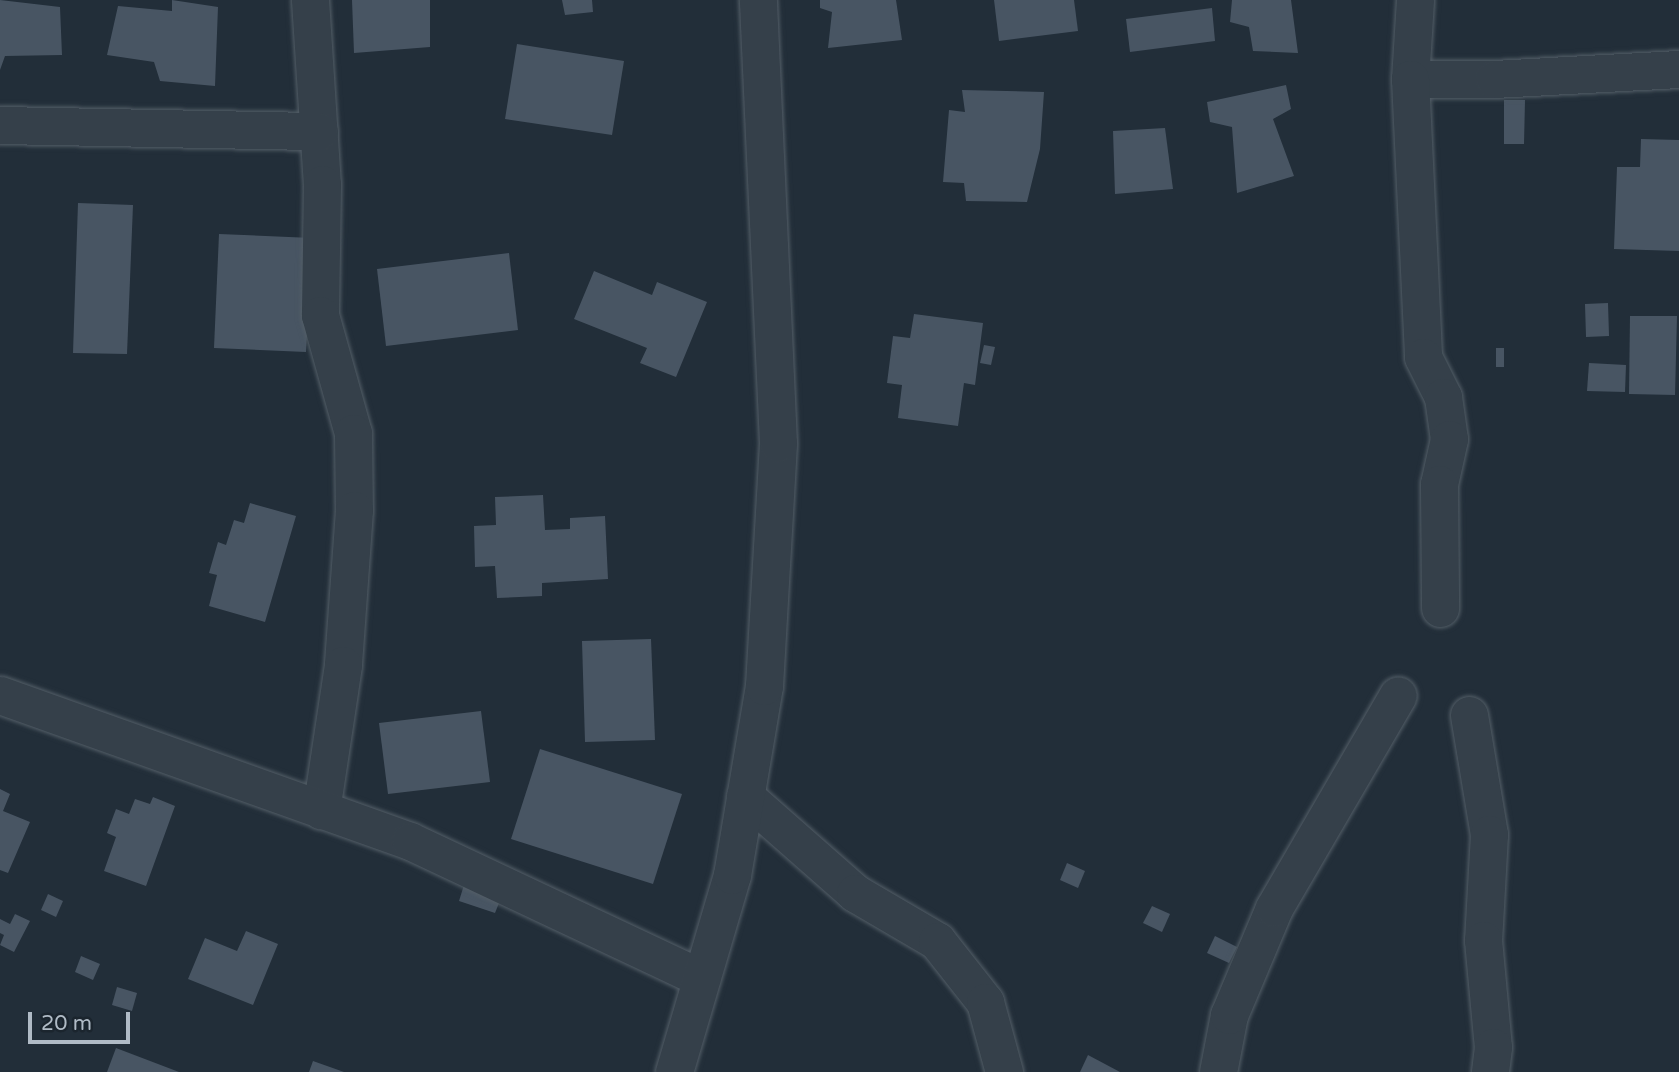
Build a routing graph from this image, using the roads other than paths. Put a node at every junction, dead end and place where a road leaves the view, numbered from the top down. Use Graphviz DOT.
graph roads {
  1 [pos="310,0"];
  2 [pos="758,0"];
  3 [pos="1415,0"];
  4 [pos="1679,69"];
  5 [pos="1410,79"];
  6 [pos="0,125"];
  7 [pos="319,131"];
  8 [pos="1440,608"];
  9 [pos="0,695"];
  10 [pos="1398,695"];
  11 [pos="1469,715"];
  12 [pos="745,796"];
  13 [pos="321,810"];
  14 [pos="701,978"];
  15 [pos="674,1072"];
  16 [pos="1004,1072"];
  17 [pos="1218,1072"];
  18 [pos="1490,1072"];
  1 -- 7 [label="street"];
  2 -- 12 [label="street"];
  3 -- 5 [label="street"];
  4 -- 5 [label="street"];
  5 -- 8 [label="street"];
  6 -- 7 [label="street"];
  7 -- 13 [label="street"];
  9 -- 13 [label="street"];
  10 -- 17 [label="street"];
  11 -- 18 [label="street"];
  12 -- 14 [label="street"];
  12 -- 16 [label="street"];
  13 -- 14 [label="street"];
  14 -- 15 [label="street"];
}
